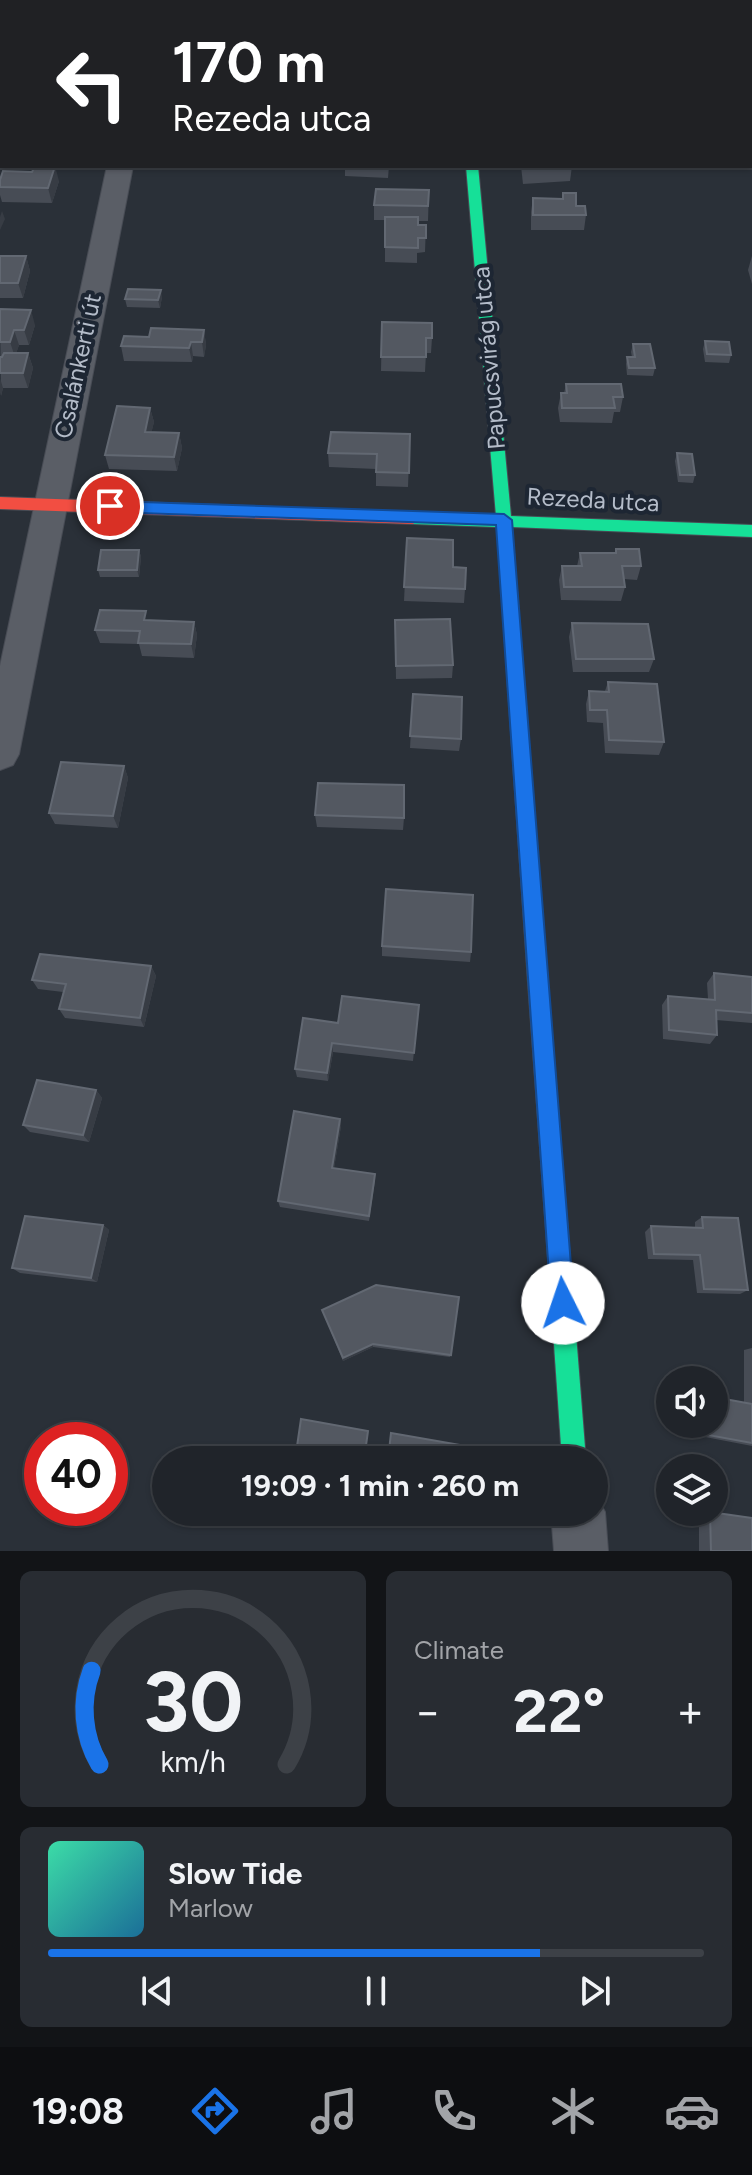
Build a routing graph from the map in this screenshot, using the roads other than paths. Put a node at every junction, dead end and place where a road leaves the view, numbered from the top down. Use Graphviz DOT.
graph roads {
  1 [pos="120,168"];
  2 [pos="472,168"];
  3 [pos="0,503"];
  4 [pos="50,504"];
  5 [pos="504,520"];
  6 [pos="752,531"];
  7 [pos="0,754"];
  8 [pos="573,1446"];
  9 [pos="579,1526"];
  10 [pos="581,1551"];
  1 -- 4 [label="street, Csalánkerti út"];
  2 -- 5 [label="street, Papucsvirág utca"];
  3 -- 4 [label="street, Rezeda utca"];
  4 -- 5 [label="street, Rezeda utca"];
  4 -- 7 [label="street, Csalánkerti út"];
  5 -- 6 [label="street, Rezeda utca"];
  5 -- 8 [label="street, Papucsvirág utca"];
  9 -- 10 [label="street"];
}
